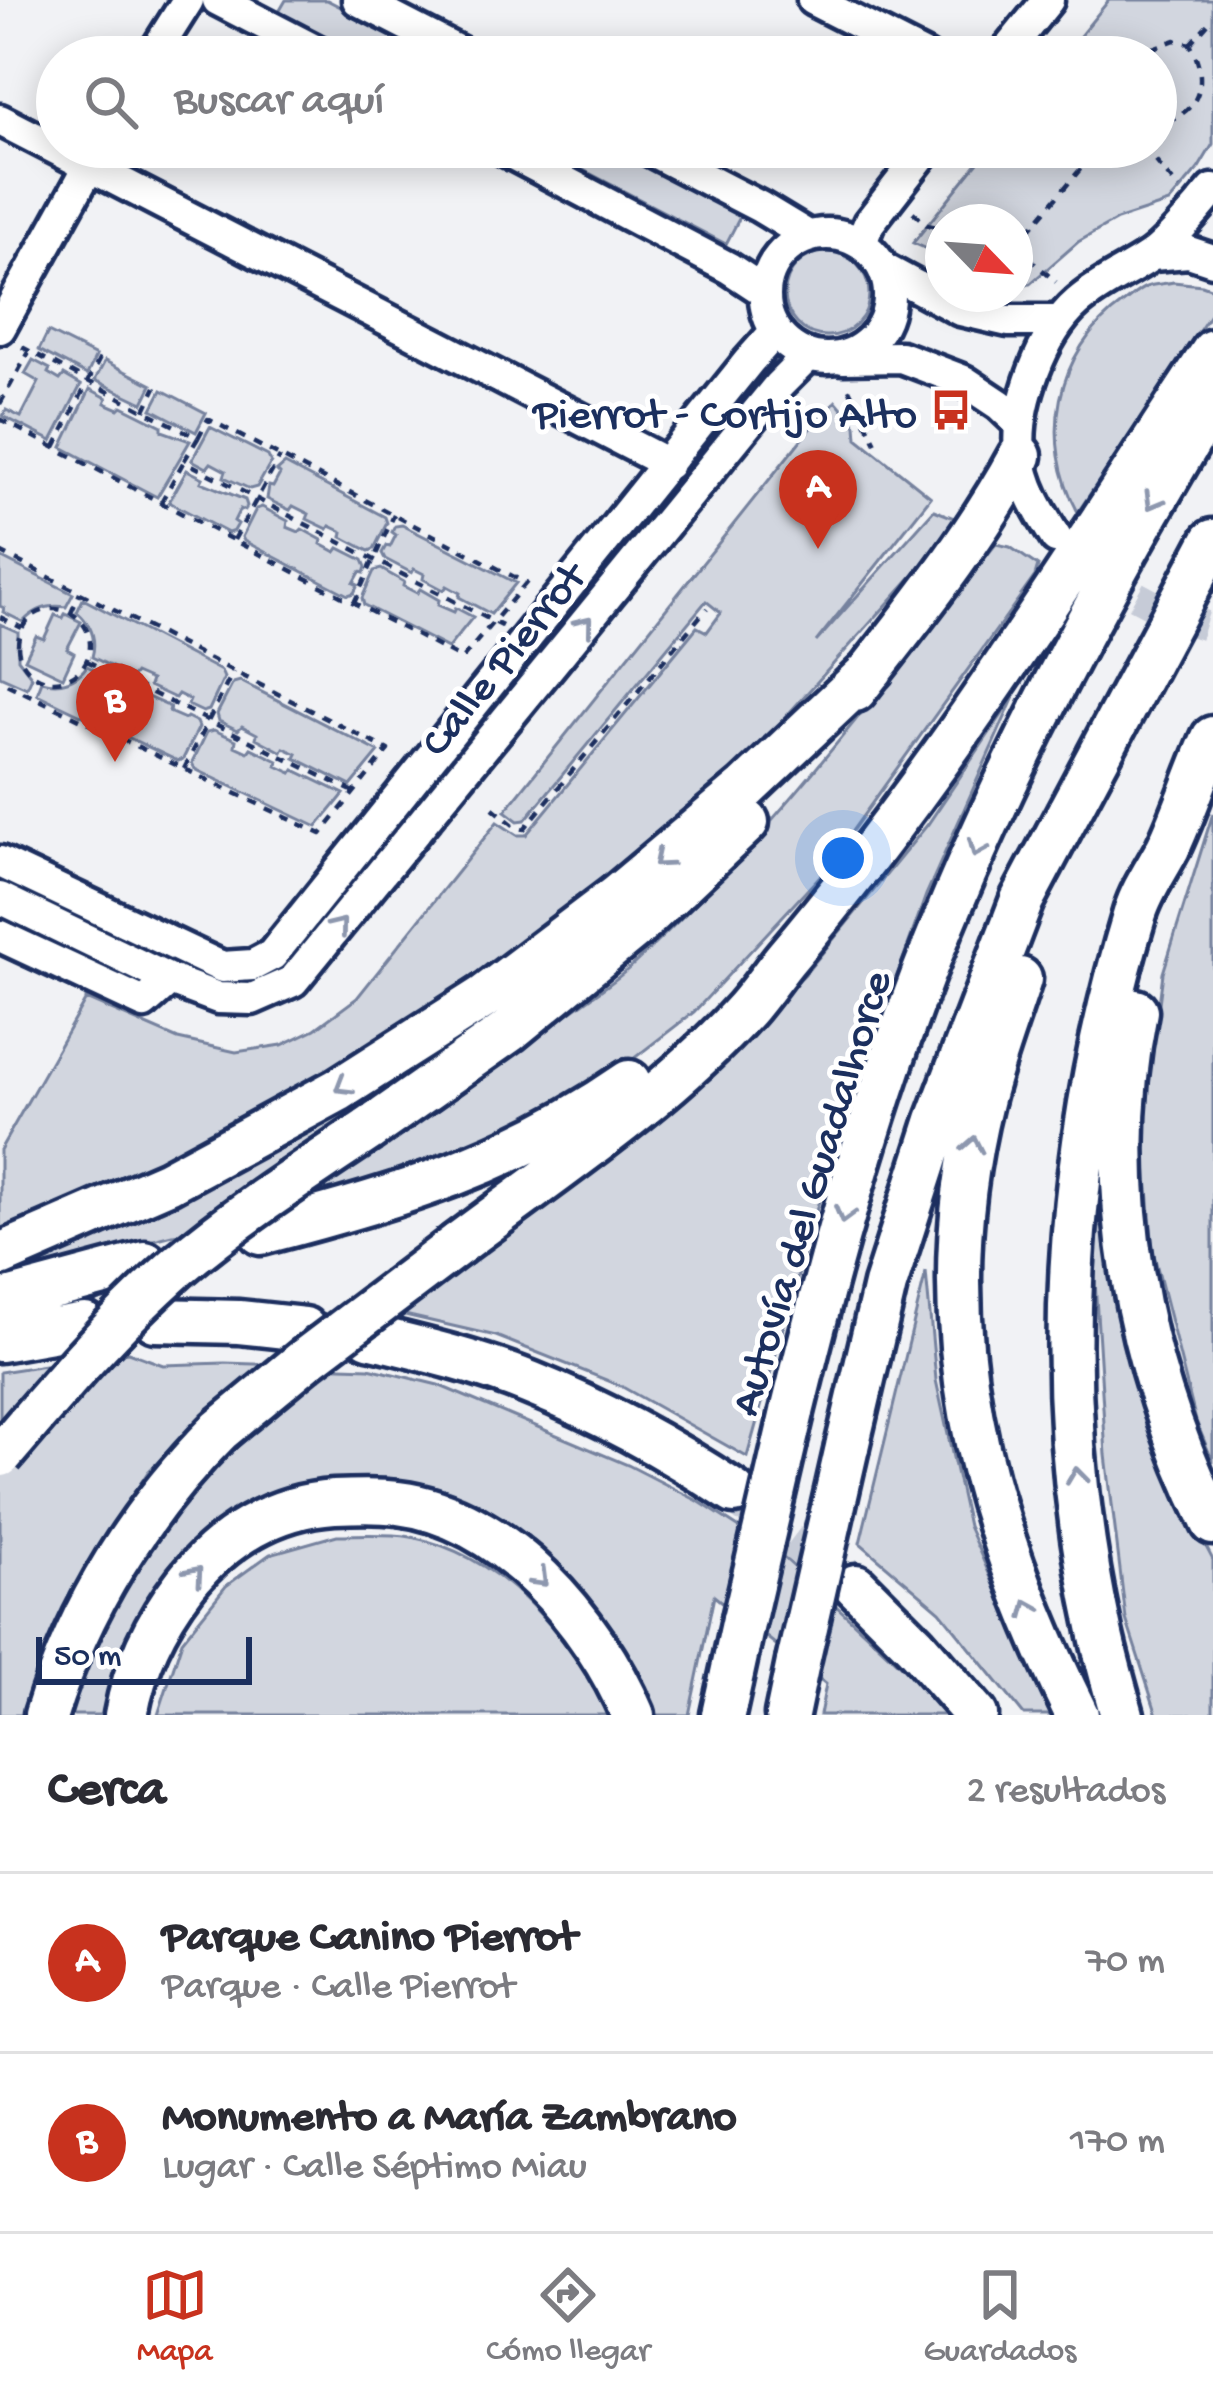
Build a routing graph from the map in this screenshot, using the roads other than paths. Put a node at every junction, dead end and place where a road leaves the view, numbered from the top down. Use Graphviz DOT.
graph roads {
  1 [pos="188,0"];
  2 [pos="218,0"];
  3 [pos="358,0"];
  4 [pos="813,0"];
  5 [pos="1048,0"];
  6 [pos="165,36"];
  7 [pos="287,36"];
  8 [pos="428,36"];
  9 [pos="884,36"];
  10 [pos="1019,36"];
  11 [pos="0,120"];
  12 [pos="36,134"];
  13 [pos="89,168"];
  14 [pos="117,168"];
  15 [pos="540,168"];
  16 [pos="685,168"];
  17 [pos="912,168"];
  18 [pos="1204,199"];
  19 [pos="808,236"];
  20 [pos="861,243"];
  21 [pos="1152,255"];
  22 [pos="1213,260"];
  23 [pos="884,269"];
  24 [pos="764,291"];
  25 [pos="1068,312"];
  26 [pos="776,332"];
  27 [pos="8,335"];
  28 [pos="1213,351"];
  29 [pos="819,357"];
  30 [pos="1213,401"];
  31 [pos="1020,440"];
  32 [pos="668,464"];
  33 [pos="1056,538"];
  34 [pos="1213,541"];
  35 [pos="872,669"];
  36 [pos="1213,738"];
  37 [pos="1170,844"];
  38 [pos="1051,850"];
  39 [pos="0,862"];
  40 [pos="0,898"];
  41 [pos="0,936"];
  42 [pos="777,969"];
  43 [pos="170,980"];
  44 [pos="261,1233"];
  45 [pos="0,1256"];
  46 [pos="145,1263"];
  47 [pos="0,1302"];
  48 [pos="154,1320"];
  49 [pos="85,1325"];
  50 [pos="304,1329"];
  51 [pos="369,1336"];
  52 [pos="0,1340"];
  53 [pos="0,1455"];
  54 [pos="734,1492"];
  55 [pos="1213,1523"];
  56 [pos="856,1586"];
  57 [pos="46,1715"];
  58 [pos="126,1715"];
  59 [pos="633,1715"];
  60 [pos="723,1715"];
  61 [pos="787,1715"];
  62 [pos="976,1715"];
  63 [pos="1077,1715"];
  64 [pos="1122,1715"];
  1 -- 6 [label="street"];
  2 -- 7 [label="street"];
  3 -- 8 [label="street"];
  4 -- 9 [label="street"];
  5 -- 10 [label="street"];
  11 -- 12 [label="street"];
  13 -- 27 [label="street"];
  14 -- 32 [label="street"];
  15 -- 24 [label="street"];
  16 -- 19 [label="street"];
  17 -- 20 [label="street"];
  18 -- 21 [label="street"];
  19 -- 20 [label="street"];
  19 -- 24 [label="street"];
  20 -- 23 [label="street"];
  21 -- 22 [label="street"];
  21 -- 25 [label="street"];
  23 -- 25 [label="street"];
  23 -- 29 [label="street"];
  24 -- 26 [label="street"];
  25 -- 31 [label="street"];
  26 -- 29 [label="street"];
  26 -- 32 [label="street, Calle Pierrot"];
  28 -- 42 [label="highway"];
  29 -- 31 [label="street"];
  43 -- 29 [label="street, Calle Pierrot, one-way"];
  30 -- 60 [label="highway, Autovía del Guadalhorce, one-way, bridge"];
  31 -- 33 [label="street"];
  31 -- 35 [label="highway"];
  32 -- 39 [label="street, Calle Pierrot"];
  34 -- 38 [label="highway"];
  35 -- 45 [label="highway, one-way"];
  35 -- 53 [label="highway, bridge"];
  36 -- 37 [label="highway"];
  37 -- 55 [label="highway"];
  64 -- 37 [label="highway, one-way"];
  38 -- 61 [label="highway, bridge"];
  63 -- 38 [label="highway, one-way"];
  40 -- 43 [label="street"];
  41 -- 43 [label="street"];
  42 -- 44 [label="highway"];
  42 -- 57 [label="highway, bridge"];
  46 -- 47 [label="highway"];
  48 -- 50 [label="highway"];
  49 -- 52 [label="highway"];
  51 -- 54 [label="highway"];
  56 -- 62 [label="highway"];
  58 -- 59 [label="highway, one-way"];
}
